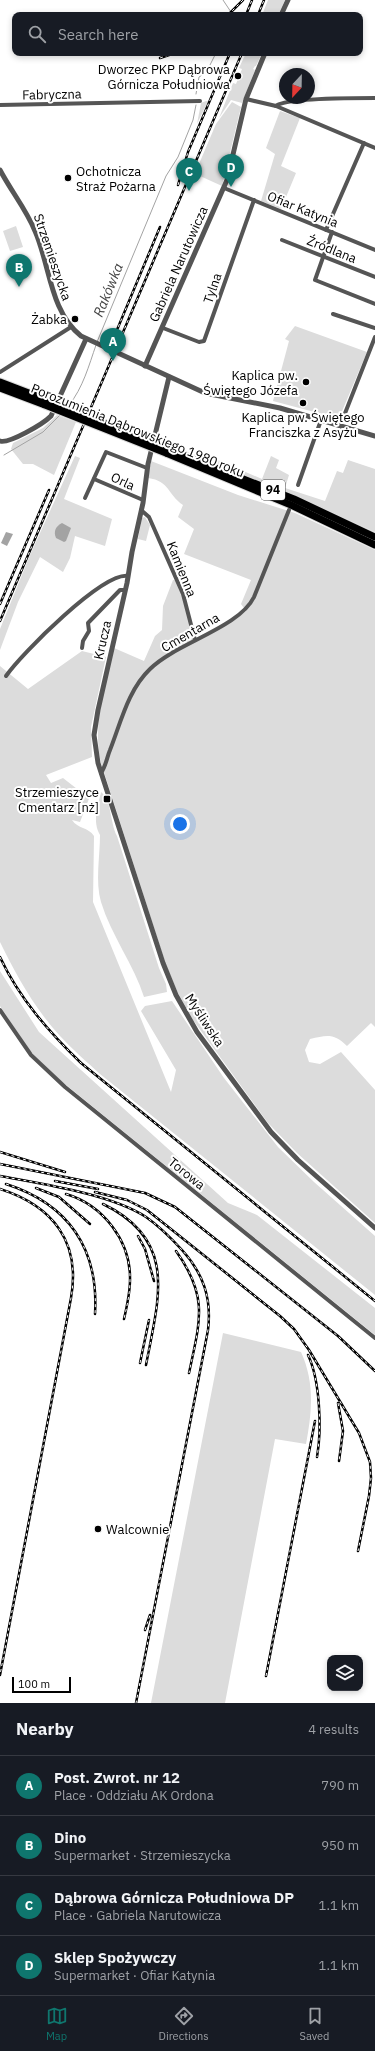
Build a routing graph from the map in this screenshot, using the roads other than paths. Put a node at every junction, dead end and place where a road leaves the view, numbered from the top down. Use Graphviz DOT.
graph roads {
  1 [pos="288,0"];
  2 [pos="282,12"];
  3 [pos="264,56"];
  4 [pos="375,98"];
  5 [pos="246,99"];
  6 [pos="200,101"];
  7 [pos="0,105"];
  8 [pos="276,106"];
  9 [pos="364,143"];
  10 [pos="375,148"];
  11 [pos="0,170"];
  12 [pos="224,188"];
  13 [pos="254,200"];
  14 [pos="326,230"];
  15 [pos="332,232"];
  16 [pos="282,240"];
  17 [pos="375,250"];
  18 [pos="323,256"];
  19 [pos="375,277"];
  20 [pos="375,304"];
  21 [pos="333,314"];
  22 [pos="71,327"];
  23 [pos="163,328"];
  24 [pos="375,328"];
  25 [pos="375,337"];
  26 [pos="86,339"];
  27 [pos="146,366"];
  28 [pos="0,372"];
  29 [pos="169,377"];
  30 [pos="0,382"];
  31 [pos="0,388"];
  32 [pos="46,403"];
  33 [pos="321,420"];
  34 [pos="340,426"];
  35 [pos="375,436"];
  36 [pos="0,441"];
  37 [pos="167,451"];
  38 [pos="147,468"];
  39 [pos="94,479"];
  40 [pos="298,484"];
  41 [pos="85,498"];
  42 [pos="144,500"];
  43 [pos="141,510"];
  44 [pos="289,510"];
  45 [pos="375,537"];
  46 [pos="375,545"];
  47 [pos="128,576"];
  48 [pos="125,590"];
  49 [pos="195,640"];
  50 [pos="82,648"];
  51 [pos="6,676"];
  52 [pos="101,773"];
  53 [pos="0,1010"];
  54 [pos="375,1228"];
  55 [pos="375,1338"];
  1 -- 2 [label="street"];
  3 -- 5 [label="street, Gabriela Narutowicza"];
  4 -- 8 [label="street"];
  5 -- 8 [label="street"];
  5 -- 12 [label="street, Gabriela Narutowicza"];
  6 -- 7 [label="street, Fabryczna"];
  8 -- 9 [label="street"];
  9 -- 10 [label="street"];
  9 -- 14 [label="street"];
  11 -- 22 [label="street, Strzemieszycka"];
  12 -- 13 [label="street, Ofiar Katynia"];
  12 -- 23 [label="street, Gabriela Narutowicza"];
  13 -- 14 [label="street, Ofiar Katynia"];
  13 -- 23 [label="street, Tylna"];
  14 -- 15 [label="street, Ofiar Katynia"];
  15 -- 17 [label="street, Ofiar Katynia"];
  15 -- 18 [label="street"];
  16 -- 18 [label="street, Źródlana"];
  18 -- 19 [label="street, Źródlana"];
  18 -- 20 [label="street"];
  21 -- 24 [label="street"];
  22 -- 26 [label="street, Strzemieszycka"];
  22 -- 28 [label="street"];
  23 -- 27 [label="street, Gabriela Narutowicza"];
  25 -- 34 [label="street"];
  26 -- 27 [label="street, Strzemieszycka"];
  26 -- 36 [label="street"];
  27 -- 29 [label="street, Strzemieszycka"];
  29 -- 33 [label="street, Strzemieszycka"];
  29 -- 38 [label="street"];
  30 -- 32 [label="main road, Porozumienia Dąbrowskiego 1980 roku / 94"];
  31 -- 32 [label="main road, Porozumienia Dąbrowskiego 1980 roku / 94"];
  32 -- 37 [label="main road, Porozumienia Dąbrowskiego 1980 roku / 94, bridge"];
  33 -- 34 [label="street, Strzemieszycka"];
  33 -- 40 [label="street"];
  34 -- 35 [label="street, Strzemieszycka"];
  37 -- 45 [label="main road, Porozumienia Dąbrowskiego 1980 roku / 94"];
  37 -- 46 [label="main road, Porozumienia Dąbrowskiego 1980 roku / 94"];
  38 -- 39 [label="street"];
  38 -- 42 [label="street"];
  39 -- 41 [label="street"];
  39 -- 42 [label="street, Orla"];
  42 -- 43 [label="street"];
  43 -- 47 [label="street"];
  43 -- 49 [label="street, Kamienna"];
  44 -- 49 [label="street, Cmentarna"];
  47 -- 48 [label="street"];
  47 -- 51 [label="street"];
  48 -- 50 [label="street, Krucza"];
  48 -- 52 [label="street, Krucza"];
  49 -- 52 [label="street, Cmentarna"];
  52 -- 54 [label="street, Myśliwska"];
  53 -- 55 [label="street, Torowa"];
}
